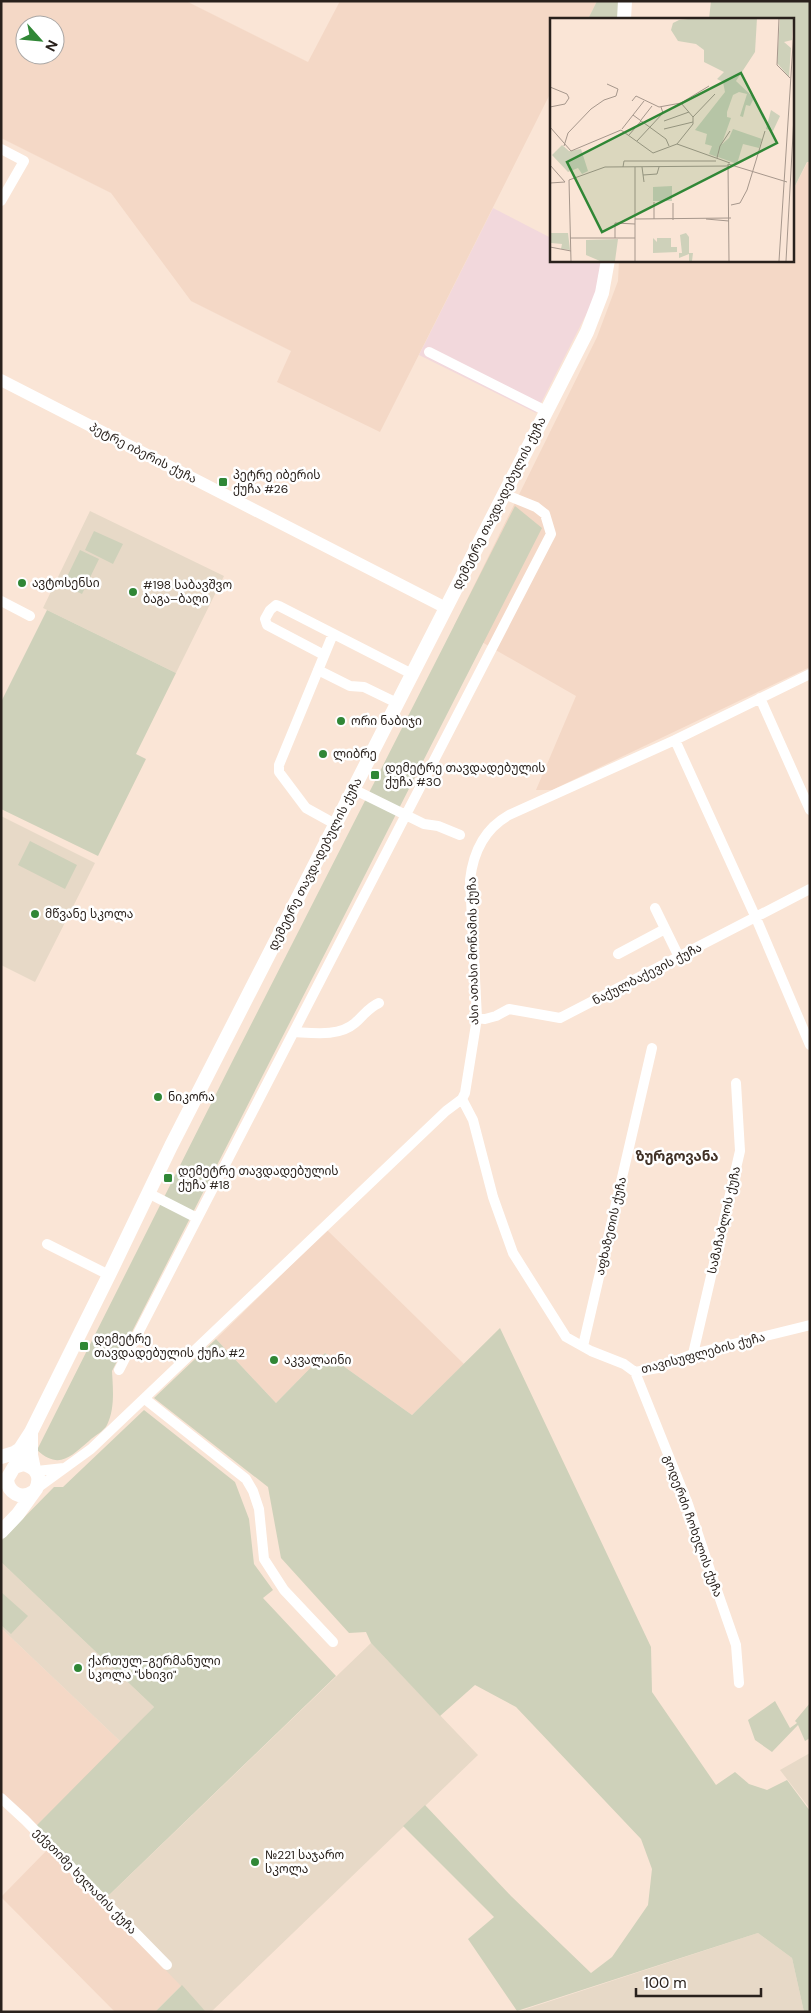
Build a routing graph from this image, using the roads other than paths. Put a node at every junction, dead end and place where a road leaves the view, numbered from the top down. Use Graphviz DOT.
graph roads {
  1 [pos="625,1"];
  2 [pos="624,18"];
  3 [pos="1,149"];
  4 [pos="1,201"];
  5 [pos="608,261"];
  6 [pos="429,352"];
  7 [pos="1,380"];
  8 [pos="546,411"];
  9 [pos="504,494"];
  10 [pos="1,601"];
  11 [pos="446,608"];
  12 [pos="30,616"];
  13 [pos="334,634"];
  14 [pos="324,656"];
  15 [pos="318,670"];
  16 [pos="412,674"];
  17 [pos="810,674"];
  18 [pos="760,698"];
  19 [pos="397,703"];
  20 [pos="676,740"];
  21 [pos="353,788"];
  22 [pos="810,810"];
  23 [pos="407,815"];
  24 [pos="335,824"];
  25 [pos="460,835"];
  26 [pos="810,889"];
  27 [pos="655,908"];
  28 [pos="756,918"];
  29 [pos="665,929"];
  30 [pos="618,954"];
  31 [pos="679,957"];
  32 [pos="379,1003"];
  33 [pos="477,1018"];
  34 [pos="294,1032"];
  35 [pos="810,1045"];
  36 [pos="652,1048"];
  37 [pos="736,1083"];
  38 [pos="462,1100"];
  39 [pos="148,1193"];
  40 [pos="198,1218"];
  41 [pos="47,1244"];
  42 [pos="109,1275"];
  43 [pos="810,1325"];
  44 [pos="583,1346"];
  45 [pos="693,1354"];
  46 [pos="119,1370"];
  47 [pos="635,1372"];
  48 [pos="144,1399"];
  49 [pos="31,1432"];
  50 [pos="20,1449"];
  51 [pos="1,1457"];
  52 [pos="11,1465"];
  53 [pos="65,1468"];
  54 [pos="36,1470"];
  55 [pos="8,1488"];
  56 [pos="35,1490"];
  57 [pos="18,1514"];
  58 [pos="1,1532"];
  59 [pos="333,1642"];
  60 [pos="739,1683"];
  61 [pos="1,1798"];
  62 [pos="167,1964"];
  1 -- 2 [label="main road"];
  3 -- 4 [label="street"];
  5 -- 8 [label="main road, დემეტრე თავდადებულის ქუჩა"];
  6 -- 8 [label="street"];
  7 -- 11 [label="street, პეტრე იბერის ქუჩა"];
  8 -- 9 [label="main road, დემეტრე თავდადებულის ქუჩა"];
  9 -- 11 [label="main road, დემეტრე თავდადებულის ქუჩა"];
  9 -- 23 [label="street"];
  10 -- 12 [label="street"];
  11 -- 16 [label="main road, დემეტრე თავდადებულის ქუჩა"];
  13 -- 14 [label="street"];
  13 -- 14 [label="street"];
  13 -- 16 [label="street"];
  14 -- 15 [label="street"];
  15 -- 19 [label="street"];
  15 -- 24 [label="street"];
  16 -- 19 [label="main road, დემეტრე თავდადებულის ქუჩა"];
  17 -- 18 [label="street, ასი ათასი მოწამის ქუჩა"];
  18 -- 20 [label="street, ასი ათასი მოწამის ქუჩა"];
  18 -- 22 [label="street"];
  19 -- 21 [label="main road, დემეტრე თავდადებულის ქუჩა"];
  20 -- 28 [label="street"];
  20 -- 33 [label="street, ასი ათასი მოწამის ქუჩა"];
  21 -- 23 [label="street"];
  21 -- 24 [label="main road, დემეტრე თავდადებულის ქუჩა"];
  23 -- 25 [label="street"];
  23 -- 34 [label="street"];
  24 -- 39 [label="main road, დემეტრე თავდადებულის ქუჩა"];
  26 -- 28 [label="street, ნაქულბაქევის ქუჩა"];
  27 -- 29 [label="street"];
  28 -- 31 [label="street, ნაქულბაქევის ქუჩა"];
  28 -- 35 [label="street"];
  29 -- 30 [label="street"];
  29 -- 31 [label="street"];
  31 -- 33 [label="street, ნაქულბაქევის ქუჩა"];
  32 -- 34 [label="street"];
  33 -- 38 [label="street, ასი ათასი მოწამის ქუჩა"];
  34 -- 40 [label="street"];
  36 -- 44 [label="street, აფხაზეთის ქუჩა"];
  37 -- 45 [label="street, სამაჩაბლოს ქუჩა"];
  38 -- 44 [label="street, თავისუფლების ქუჩა"];
  38 -- 48 [label="street"];
  39 -- 40 [label="street"];
  39 -- 42 [label="main road, დემეტრე თავდადებულის ქუჩა"];
  40 -- 46 [label="street"];
  41 -- 42 [label="street"];
  42 -- 49 [label="main road, დემეტრე თავდადებულის ქუჩა"];
  43 -- 45 [label="street, თავისუფლების ქუჩა"];
  44 -- 47 [label="street, თავისუფლების ქუჩა"];
  45 -- 47 [label="street, თავისუფლების ქუჩა"];
  47 -- 60 [label="street, გოდერძი ჩოხელის ქუჩა"];
  48 -- 53 [label="street"];
  48 -- 59 [label="street"];
  49 -- 50 [label="main road"];
  49 -- 54 [label="main road, დემეტრე თავდადებულის ქუჩა"];
  50 -- 51 [label="main road"];
  50 -- 52 [label="main road"];
  52 -- 54 [label="main road"];
  52 -- 55 [label="main road"];
  53 -- 54 [label="street"];
  53 -- 56 [label="street"];
  54 -- 56 [label="main road"];
  55 -- 56 [label="main road"];
  55 -- 57 [label="main road"];
  56 -- 57 [label="main road"];
  57 -- 58 [label="main road"];
  61 -- 62 [label="street, ექვთიმე ხელაძის ქუჩა"];
}
